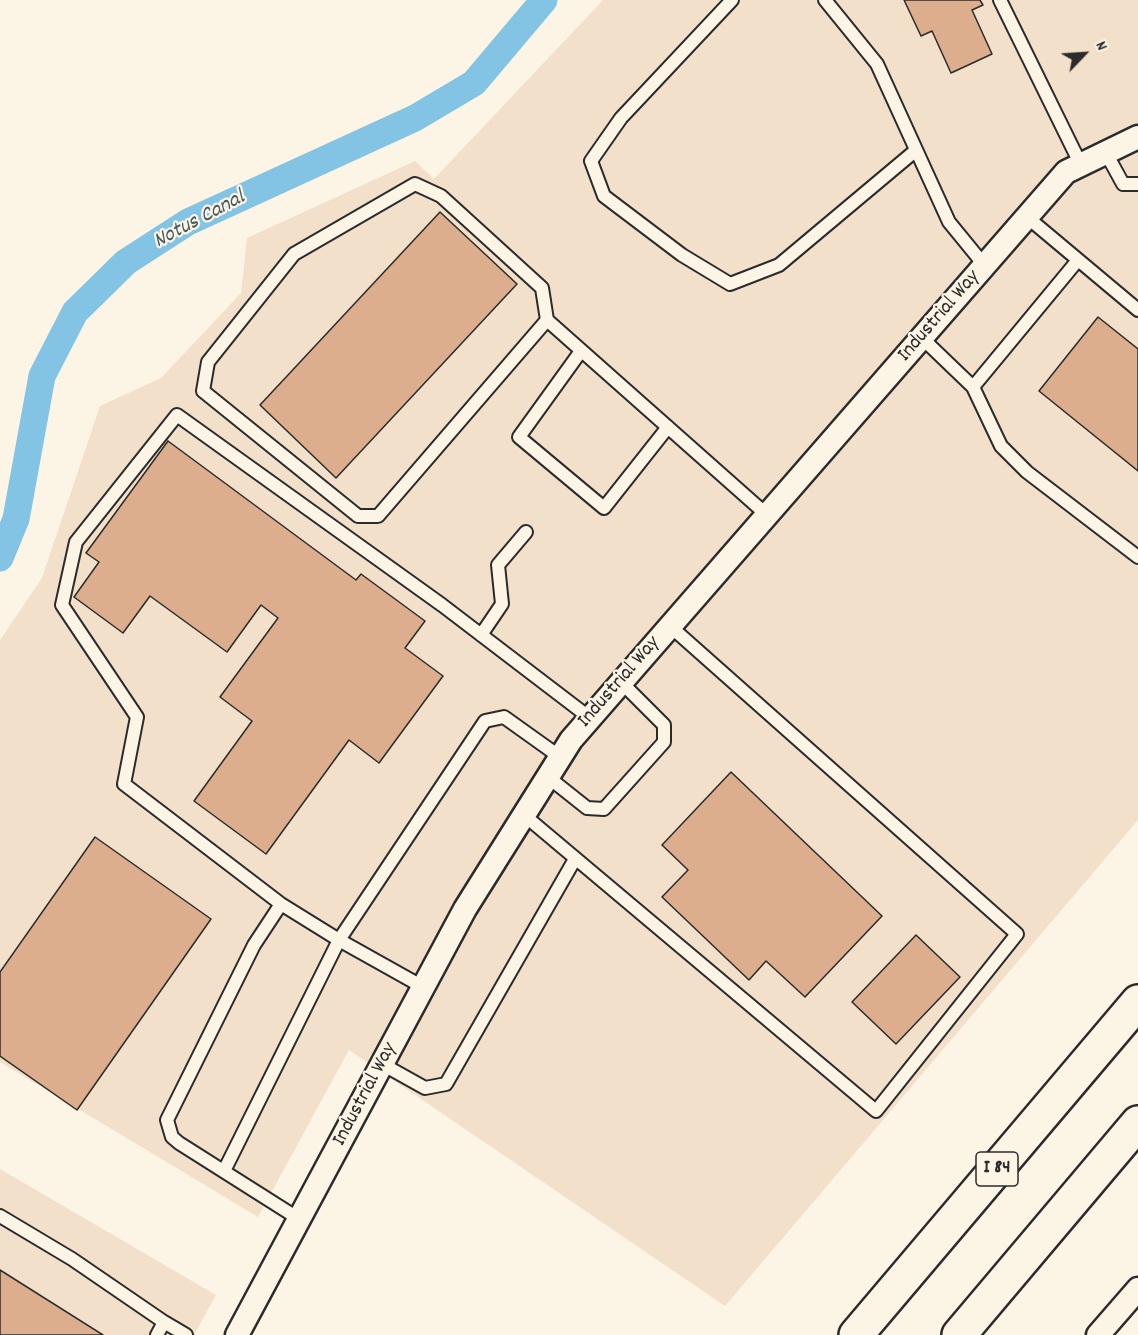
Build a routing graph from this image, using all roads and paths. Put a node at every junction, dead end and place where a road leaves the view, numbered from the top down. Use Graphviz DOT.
graph roads {
  1 [pos="732,0"];
  2 [pos="825,0"];
  3 [pos="1000,0"];
  4 [pos="1138,137"];
  5 [pos="915,151"];
  6 [pos="1106,153"];
  7 [pos="1081,165"];
  8 [pos="1138,184"];
  9 [pos="1027,218"];
  10 [pos="1078,260"];
  11 [pos="985,266"];
  12 [pos="1138,310"];
  13 [pos="547,320"];
  14 [pos="922,338"];
  15 [pos="581,351"];
  16 [pos="973,387"];
  17 [pos="668,427"];
  18 [pos="767,514"];
  19 [pos="526,532"];
  20 [pos="1138,556"];
  21 [pos="670,626"];
  22 [pos="481,635"];
  23 [pos="621,682"];
  24 [pos="590,718"];
  25 [pos="560,758"];
  26 [pos="548,777"];
  27 [pos="524,815"];
  28 [pos="576,859"];
  29 [pos="280,904"];
  30 [pos="339,940"];
  31 [pos="423,987"];
  32 [pos="1138,1002"];
  33 [pos="382,1064"];
  34 [pos="1138,1123"];
  35 [pos="224,1171"];
  36 [pos="0,1216"];
  37 [pos="299,1219"];
  38 [pos="1138,1289"];
  39 [pos="164,1322"];
  40 [pos="157,1335"];
  41 [pos="186,1335"];
  42 [pos="237,1335"];
  43 [pos="856,1335"];
  44 [pos="959,1335"];
  45 [pos="1098,1335"];
  1 -- 5 [label="lane"];
  2 -- 5 [label="lane"];
  3 -- 7 [label="lane"];
  4 -- 6 [label="street, Industrial Way"];
  5 -- 11 [label="lane"];
  6 -- 7 [label="street, Industrial Way"];
  6 -- 8 [label="lane"];
  7 -- 9 [label="street, Industrial Way"];
  9 -- 10 [label="lane"];
  9 -- 11 [label="street, Industrial Way"];
  10 -- 12 [label="lane"];
  10 -- 16 [label="lane"];
  11 -- 14 [label="street, Industrial Way"];
  13 -- 13 [label="lane"];
  13 -- 15 [label="lane"];
  14 -- 16 [label="lane"];
  14 -- 18 [label="street, Industrial Way"];
  15 -- 17 [label="lane"];
  15 -- 17 [label="lane"];
  16 -- 20 [label="lane"];
  17 -- 18 [label="lane"];
  18 -- 21 [label="street, Industrial Way"];
  19 -- 22 [label="lane"];
  21 -- 23 [label="street, Industrial Way"];
  21 -- 28 [label="lane"];
  22 -- 24 [label="lane"];
  22 -- 29 [label="lane"];
  23 -- 24 [label="street, Industrial Way"];
  23 -- 26 [label="lane"];
  24 -- 25 [label="street, Industrial Way"];
  25 -- 26 [label="street, Industrial Way"];
  25 -- 30 [label="lane"];
  26 -- 27 [label="street, Industrial Way"];
  27 -- 28 [label="lane"];
  27 -- 31 [label="street, Industrial Way"];
  28 -- 33 [label="lane"];
  29 -- 30 [label="lane"];
  29 -- 35 [label="lane"];
  30 -- 31 [label="lane"];
  30 -- 35 [label="lane"];
  31 -- 33 [label="street, Industrial Way"];
  32 -- 43 [label="highway, I 84"];
  33 -- 37 [label="street, Industrial Way"];
  34 -- 44 [label="highway"];
  35 -- 37 [label="lane"];
  36 -- 39 [label="lane"];
  37 -- 42 [label="street, Industrial Way"];
  38 -- 45 [label="street"];
  39 -- 40 [label="lane"];
  39 -- 41 [label="lane"];
}
